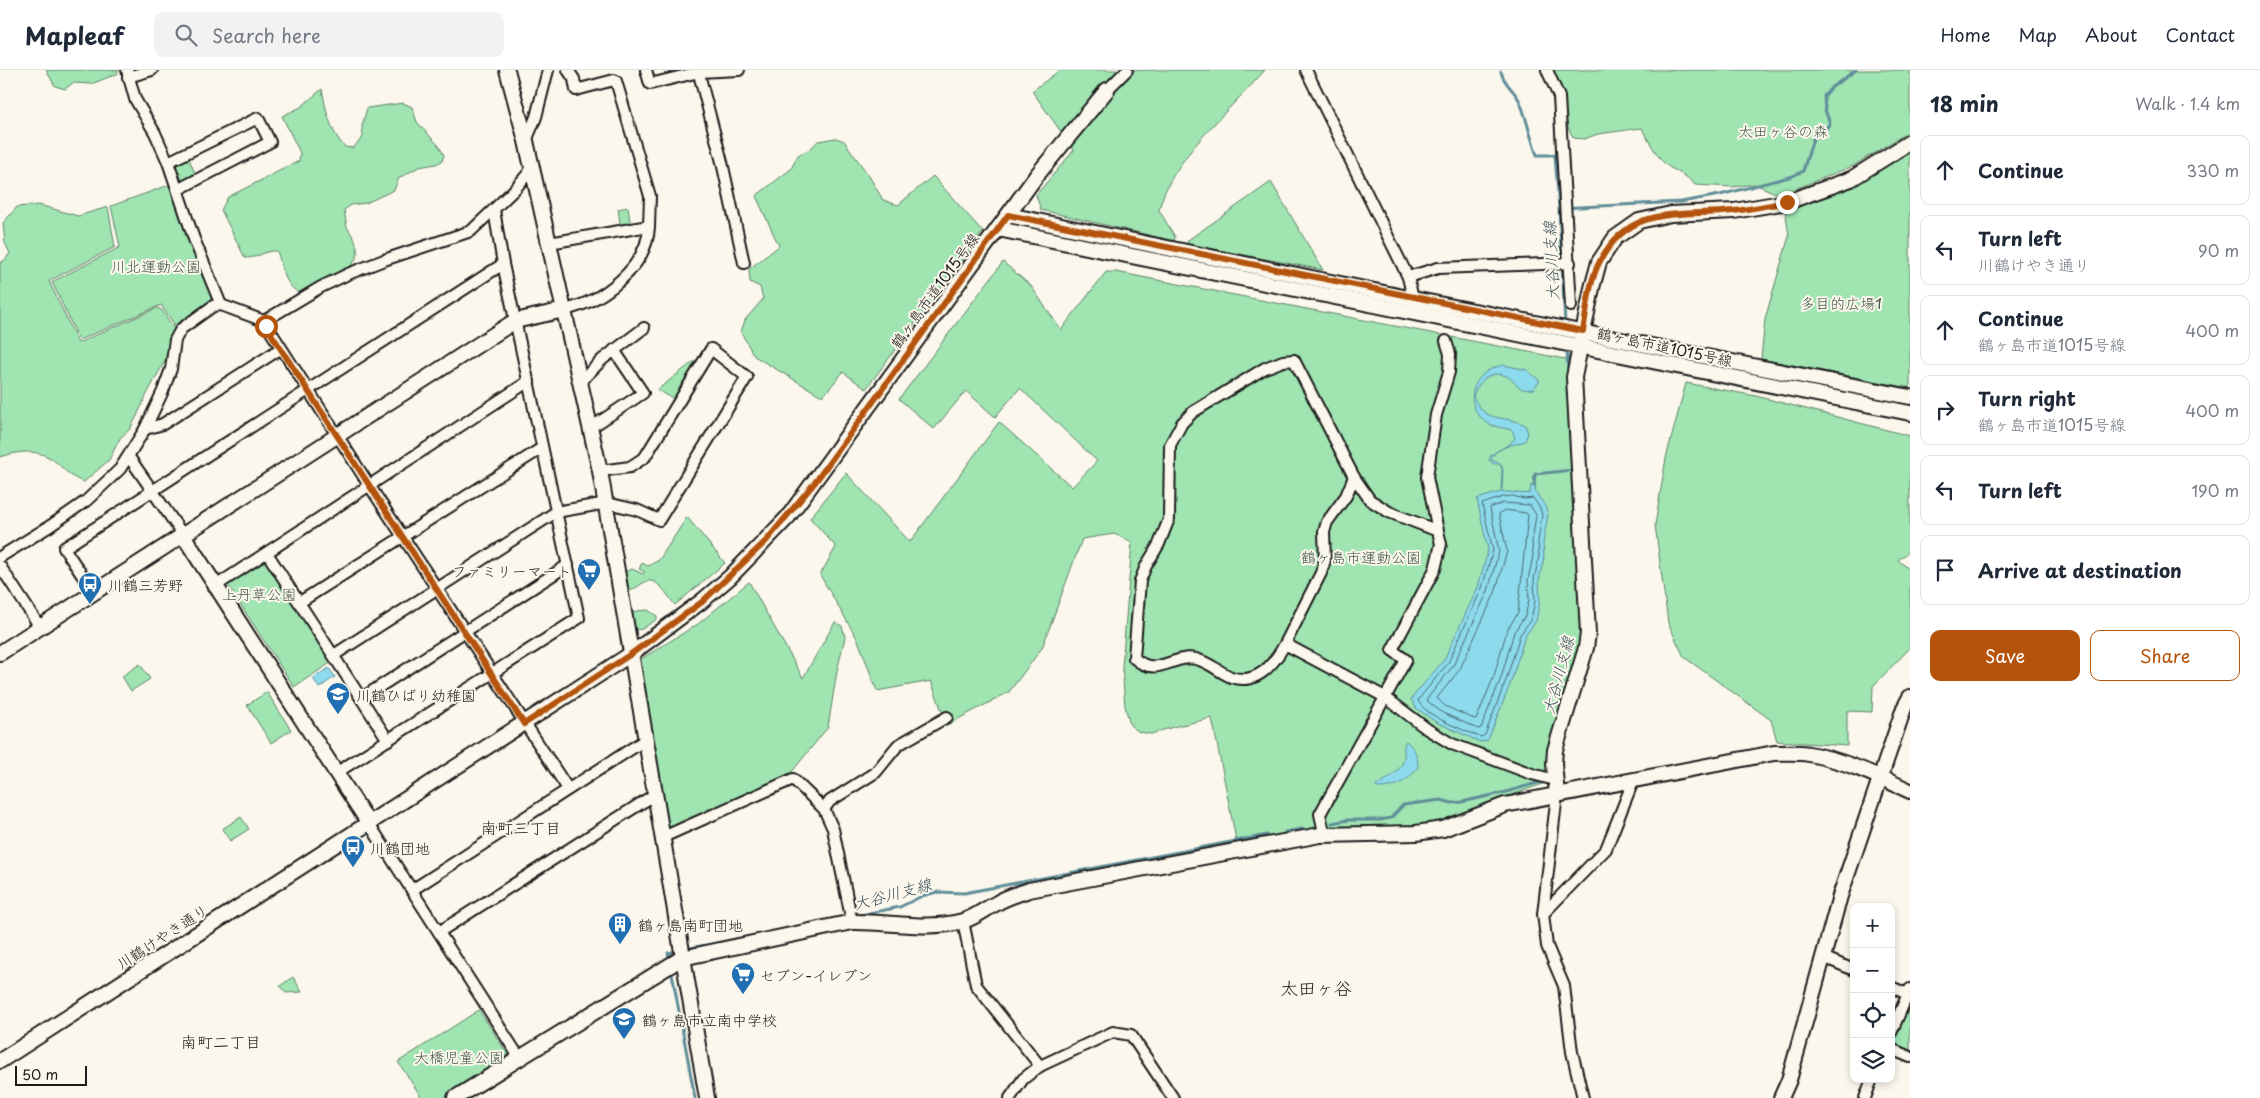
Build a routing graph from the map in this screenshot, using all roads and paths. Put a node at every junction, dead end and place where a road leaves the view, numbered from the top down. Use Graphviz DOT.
graph roads {
  1 [pos="152,70"];
  2 [pos="507,70"];
  3 [pos="548,70"];
  4 [pos="568,70"];
  5 [pos="646,70"];
  6 [pos="739,70"];
  7 [pos="1128,70"];
  8 [pos="1306,70"];
  9 [pos="1547,70"];
  10 [pos="699,71"];
  11 [pos="127,74"];
  12 [pos="1107,90"];
  13 [pos="526,141"];
  14 [pos="1910,142"];
  15 [pos="168,162"];
  16 [pos="532,169"];
  17 [pos="179,189"];
  18 [pos="494,210"];
  19 [pos="1008,215"];
  20 [pos="648,226"];
  21 [pos="998,229"];
  22 [pos="549,243"];
  23 [pos="744,263"];
  24 [pos="1570,263"];
  25 [pos="503,264"];
  26 [pos="1408,277"];
  27 [pos="1413,299"];
  28 [pos="221,305"];
  29 [pos="1571,306"];
  30 [pos="564,310"];
  31 [pos="264,321"];
  32 [pos="515,321"];
  33 [pos="644,328"];
  34 [pos="1581,338"];
  35 [pos="1446,342"];
  36 [pos="280,348"];
  37 [pos="614,350"];
  38 [pos="529,381"];
  39 [pos="580,382"];
  40 [pos="309,391"];
  41 [pos="1910,397"];
  42 [pos="1910,413"];
  43 [pos="591,426"];
  44 [pos="145,429"];
  45 [pos="337,434"];
  46 [pos="542,448"];
  47 [pos="129,457"];
  48 [pos="600,471"];
  49 [pos="1354,477"];
  50 [pos="369,485"];
  51 [pos="154,491"];
  52 [pos="606,503"];
  53 [pos="556,512"];
  54 [pos="1438,531"];
  55 [pos="183,535"];
  56 [pos="402,536"];
  57 [pos="267,553"];
  58 [pos="0,557"];
  59 [pos="568,565"];
  60 [pos="0,566"];
  61 [pos="214,587"];
  62 [pos="436,587"];
  63 [pos="94,593"];
  64 [pos="300,602"];
  65 [pos="40,627"];
  66 [pos="464,631"];
  67 [pos="1286,644"];
  68 [pos="0,653"];
  69 [pos="631,654"];
  70 [pos="334,655"];
  71 [pos="492,673"];
  72 [pos="1910,696"];
  73 [pos="1385,697"];
  74 [pos="362,698"];
  75 [pos="947,717"];
  76 [pos="524,724"];
  77 [pos="388,740"];
  78 [pos="645,740"];
  79 [pos="336,773"];
  80 [pos="1880,777"];
  81 [pos="1634,780"];
  82 [pos="1556,787"];
  83 [pos="568,789"];
  84 [pos="1910,792"];
  85 [pos="654,795"];
  86 [pos="824,809"];
  87 [pos="368,822"];
  88 [pos="1323,828"];
  89 [pos="661,838"];
  90 [pos="412,890"];
  91 [pos="1542,914"];
  92 [pos="963,921"];
  93 [pos="852,922"];
  94 [pos="439,932"];
  95 [pos="1823,957"];
  96 [pos="674,962"];
  97 [pos="1850,968"];
  98 [pos="1895,988"];
  99 [pos="1909,993"];
  100 [pos="1895,1024"];
  101 [pos="1895,1051"];
  102 [pos="519,1057"];
  103 [pos="1910,1057"];
  104 [pos="0,1061"];
  105 [pos="1040,1066"];
  106 [pos="1871,1083"];
  107 [pos="454,1098"];
  108 [pos="707,1098"];
  109 [pos="1010,1098"];
  110 [pos="1174,1098"];
  111 [pos="1583,1098"];
  112 [pos="1781,1098"];
  113 [pos="1865,1098"];
  1 -- 11 [label="street"];
  2 -- 13 [label="street"];
  3 -- 13 [label="street"];
  4 -- 20 [label="street"];
  5 -- 10 [label="street"];
  6 -- 10 [label="street"];
  7 -- 12 [label="street"];
  8 -- 26 [label="street"];
  9 -- 24 [label="street"];
  10 -- 23 [label="street"];
  11 -- 15 [label="street"];
  12 -- 19 [label="street"];
  13 -- 16 [label="street"];
  14 -- 34 [label="street"];
  15 -- 17 [label="street"];
  15 -- 17 [label="street"];
  16 -- 18 [label="street"];
  16 -- 22 [label="street"];
  17 -- 28 [label="street"];
  18 -- 25 [label="street"];
  18 -- 31 [label="street"];
  19 -- 21 [label="street"];
  19 -- 27 [label="street, 鶴ヶ島市道1015号線"];
  20 -- 22 [label="street"];
  20 -- 30 [label="street"];
  21 -- 34 [label="street, 鶴ヶ島市道1015号線"];
  21 -- 69 [label="street, 鶴ヶ島市道1015号線"];
  22 -- 30 [label="street"];
  24 -- 26 [label="street"];
  24 -- 29 [label="street"];
  25 -- 32 [label="street"];
  25 -- 40 [label="street"];
  26 -- 27 [label="street"];
  27 -- 34 [label="street, 鶴ヶ島市道1015号線"];
  28 -- 31 [label="street"];
  28 -- 44 [label="street"];
  30 -- 32 [label="street"];
  30 -- 39 [label="street"];
  31 -- 36 [label="street"];
  32 -- 38 [label="street"];
  32 -- 45 [label="street"];
  33 -- 37 [label="street"];
  34 -- 41 [label="street, 鶴ヶ島市道1015号線"];
  34 -- 42 [label="street, 鶴ヶ島市道1015号線"];
  34 -- 82 [label="street"];
  35 -- 54 [label="street"];
  36 -- 40 [label="street"];
  36 -- 44 [label="street"];
  37 -- 39 [label="street"];
  37 -- 43 [label="street"];
  38 -- 46 [label="street"];
  38 -- 50 [label="street"];
  39 -- 43 [label="street"];
  40 -- 45 [label="street"];
  40 -- 51 [label="street"];
  43 -- 48 [label="street"];
  44 -- 47 [label="street"];
  45 -- 50 [label="street"];
  45 -- 55 [label="street"];
  46 -- 53 [label="street"];
  46 -- 56 [label="street"];
  47 -- 51 [label="street"];
  47 -- 58 [label="street"];
  48 -- 52 [label="street"];
  48 -- 52 [label="street"];
  49 -- 54 [label="street"];
  49 -- 67 [label="street"];
  49 -- 67 [label="street"];
  50 -- 56 [label="street"];
  50 -- 57 [label="street"];
  51 -- 55 [label="street"];
  51 -- 63 [label="street"];
  52 -- 53 [label="street"];
  52 -- 69 [label="street"];
  53 -- 59 [label="street"];
  53 -- 62 [label="street"];
  54 -- 73 [label="street"];
  55 -- 61 [label="street"];
  55 -- 63 [label="street"];
  56 -- 62 [label="street"];
  56 -- 64 [label="street"];
  57 -- 61 [label="street"];
  57 -- 64 [label="street"];
  59 -- 66 [label="street"];
  59 -- 71 [label="street"];
  60 -- 65 [label="street"];
  61 -- 79 [label="street"];
  62 -- 66 [label="street"];
  62 -- 70 [label="street"];
  63 -- 65 [label="street"];
  64 -- 70 [label="street"];
  65 -- 68 [label="street"];
  66 -- 71 [label="street"];
  66 -- 74 [label="street"];
  67 -- 73 [label="street"];
  69 -- 76 [label="street"];
  69 -- 78 [label="street"];
  70 -- 74 [label="street"];
  71 -- 76 [label="street"];
  71 -- 77 [label="street"];
  72 -- 80 [label="street"];
  73 -- 82 [label="street"];
  73 -- 88 [label="street"];
  74 -- 77 [label="street"];
  75 -- 86 [label="street"];
  76 -- 83 [label="street"];
  76 -- 87 [label="street"];
  77 -- 79 [label="street"];
  78 -- 83 [label="street"];
  78 -- 85 [label="street"];
  79 -- 87 [label="street"];
  80 -- 81 [label="street"];
  80 -- 84 [label="street"];
  80 -- 95 [label="street"];
  81 -- 82 [label="street"];
  81 -- 91 [label="street"];
  82 -- 91 [label="street"];
  82 -- 92 [label="street"];
  83 -- 90 [label="street"];
  85 -- 89 [label="street"];
  85 -- 94 [label="street"];
  86 -- 89 [label="street"];
  86 -- 93 [label="street"];
  87 -- 90 [label="street"];
  87 -- 104 [label="street, 川鶴けやき通り"];
  89 -- 96 [label="street"];
  90 -- 94 [label="street"];
  91 -- 111 [label="street"];
  92 -- 93 [label="street"];
  92 -- 105 [label="street"];
  93 -- 96 [label="street"];
  94 -- 102 [label="street"];
  95 -- 97 [label="street"];
  95 -- 112 [label="street"];
  96 -- 102 [label="street"];
  96 -- 108 [label="street"];
  98 -- 99 [label="street"];
  99 -- 100 [label="street"];
  101 -- 103 [label="street"];
  102 -- 107 [label="street"];
  105 -- 109 [label="street"];
  105 -- 110 [label="street"];
  106 -- 113 [label="street"];
}
